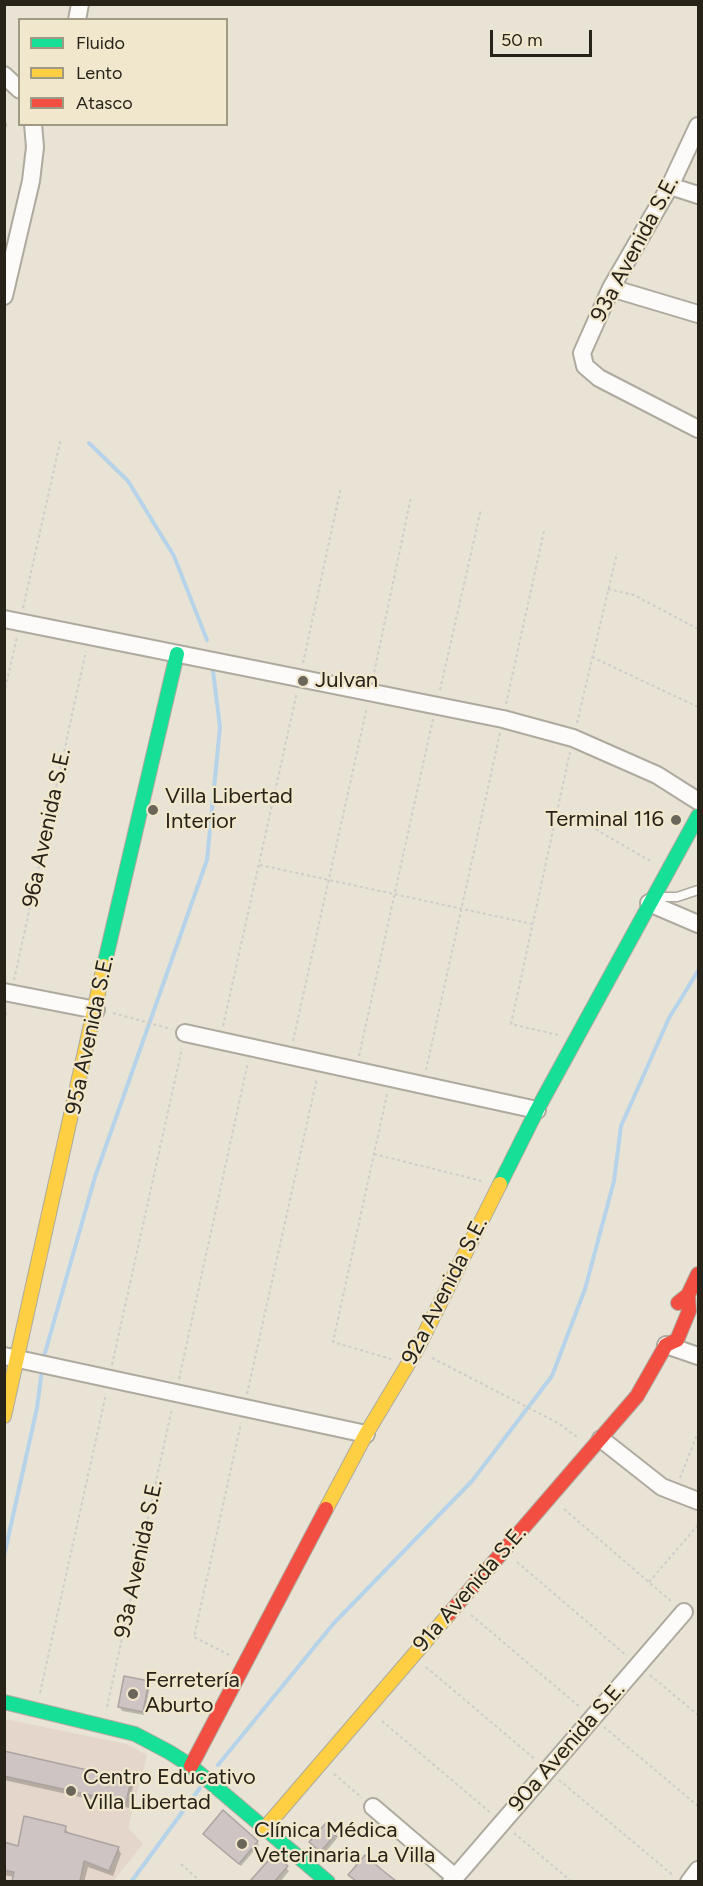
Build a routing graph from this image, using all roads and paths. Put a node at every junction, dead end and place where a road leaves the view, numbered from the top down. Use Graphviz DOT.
graph roads {
  1 [pos="4,75"];
  2 [pos="18,88"];
  3 [pos="33,126"];
  4 [pos="699,126"];
  5 [pos="670,186"];
  6 [pos="699,195"];
  7 [pos="13,220"];
  8 [pos="611,288"];
  9 [pos="4,296"];
  10 [pos="699,314"];
  11 [pos="699,429"];
  12 [pos="61,438"];
  13 [pos="341,488"];
  14 [pos="411,497"];
  15 [pos="481,509"];
  16 [pos="544,531"];
  17 [pos="617,554"];
  18 [pos="608,589"];
  19 [pos="12,620"];
  20 [pos="699,629"];
  21 [pos="90,636"];
  22 [pos="177,654"];
  23 [pos="592,657"];
  24 [pos="300,678"];
  25 [pos="370,692"];
  26 [pos="4,694"];
  27 [pos="436,704"];
  28 [pos="699,707"];
  29 [pos="503,719"];
  30 [pos="573,738"];
  31 [pos="699,801"];
  32 [pos="699,816"];
  33 [pos="556,817"];
  34 [pos="259,864"];
  35 [pos="667,871"];
  36 [pos="329,880"];
  37 [pos="699,890"];
  38 [pos="395,894"];
  39 [pos="651,900"];
  40 [pos="461,909"];
  41 [pos="532,924"];
  42 [pos="699,924"];
  43 [pos="8,992"];
  44 [pos="96,1010"];
  45 [pos="4,1021"];
  46 [pos="156,1023"];
  47 [pos="185,1033"];
  48 [pos="576,1038"];
  49 [pos="220,1041"];
  50 [pos="251,1048"];
  51 [pos="290,1056"];
  52 [pos="320,1063"];
  53 [pos="356,1070"];
  54 [pos="391,1078"];
  55 [pos="423,1085"];
  56 [pos="537,1110"];
  57 [pos="374,1154"];
  58 [pos="499,1185"];
  59 [pos="699,1274"];
  60 [pos="688,1295"];
  61 [pos="666,1345"];
  62 [pos="417,1349"];
  63 [pos="699,1356"];
  64 [pos="11,1357"];
  65 [pos="408,1363"];
  66 [pos="176,1393"];
  67 [pos="244,1407"];
  68 [pos="4,1416"];
  69 [pos="699,1432"];
  70 [pos="366,1434"];
  71 [pos="597,1444"];
  72 [pos="674,1492"];
  73 [pos="549,1497"];
  74 [pos="699,1501"];
  75 [pos="699,1525"];
  76 [pos="503,1550"];
  77 [pos="649,1582"];
  78 [pos="458,1603"];
  79 [pos="684,1612"];
  80 [pos="245,1664"];
  81 [pos="638,1665"];
  82 [pos="4,1702"];
  83 [pos="367,1708"];
  84 [pos="699,1715"];
  85 [pos="592,1718"];
  86 [pos="103,1725"];
  87 [pos="320,1763"];
  88 [pos="191,1766"];
  89 [pos="699,1806"];
  90 [pos="373,1807"];
  91 [pos="502,1823"];
  92 [pos="265,1828"];
  93 [pos="181,1864"];
  94 [pos="699,1870"];
  95 [pos="453,1879"];
  96 [pos="201,1881"];
  97 [pos="328,1881"];
  98 [pos="572,1881"];
  99 [pos="689,1881"];
  1 -- 2 [label="street"];
  3 -- 7 [label="street"];
  4 -- 5 [label="street, 93a Avenida S.E."];
  5 -- 6 [label="street"];
  5 -- 8 [label="street, 93a Avenida S.E."];
  7 -- 9 [label="street"];
  8 -- 10 [label="street"];
  8 -- 11 [label="street, 93a Avenida S.E."];
  12 -- 19 [label="path"];
  13 -- 24 [label="path"];
  14 -- 25 [label="path"];
  15 -- 27 [label="path"];
  16 -- 29 [label="path"];
  17 -- 18 [label="path"];
  18 -- 20 [label="path"];
  18 -- 23 [label="path"];
  19 -- 21 [label="street"];
  19 -- 26 [label="path"];
  21 -- 22 [label="street"];
  21 -- 43 [label="path, 96a Avenida S.E."];
  22 -- 24 [label="street"];
  22 -- 44 [label="street, 95a Avenida S.E."];
  23 -- 28 [label="path"];
  23 -- 30 [label="path"];
  24 -- 25 [label="street"];
  24 -- 34 [label="path"];
  25 -- 27 [label="street"];
  25 -- 36 [label="path"];
  27 -- 29 [label="street"];
  27 -- 38 [label="path"];
  29 -- 30 [label="street"];
  29 -- 40 [label="path"];
  30 -- 31 [label="street"];
  30 -- 33 [label="path"];
  32 -- 35 [label="street, 92a Avenida S.E."];
  33 -- 35 [label="path"];
  33 -- 41 [label="path"];
  34 -- 36 [label="path"];
  34 -- 49 [label="path"];
  35 -- 39 [label="street, 92a Avenida S.E."];
  36 -- 38 [label="path"];
  36 -- 51 [label="path"];
  37 -- 39 [label="lane"];
  38 -- 40 [label="path"];
  38 -- 53 [label="path"];
  39 -- 42 [label="street"];
  39 -- 48 [label="street, 92a Avenida S.E."];
  40 -- 41 [label="path"];
  40 -- 55 [label="path"];
  41 -- 48 [label="path"];
  43 -- 44 [label="street"];
  43 -- 45 [label="path, 96a Avenida S.E."];
  44 -- 46 [label="path"];
  44 -- 64 [label="street, 95a Avenida S.E."];
  47 -- 49 [label="street"];
  48 -- 56 [label="street, 92a Avenida S.E."];
  49 -- 50 [label="street"];
  50 -- 51 [label="street"];
  50 -- 66 [label="path, 93a Avenida S.E."];
  51 -- 52 [label="street"];
  52 -- 53 [label="street"];
  52 -- 67 [label="path"];
  53 -- 54 [label="street"];
  54 -- 55 [label="street"];
  54 -- 57 [label="path"];
  55 -- 56 [label="street"];
  56 -- 58 [label="street, 92a Avenida S.E."];
  57 -- 58 [label="path"];
  57 -- 65 [label="path"];
  58 -- 62 [label="street, 92a Avenida S.E."];
  59 -- 60 [label="street, 91a Avenida S.E."];
  60 -- 61 [label="street, 91a Avenida S.E."];
  60 -- 61 [label="street, 91a Avenida S.E."];
  61 -- 63 [label="street"];
  61 -- 71 [label="street, 91a Avenida S.E."];
  62 -- 65 [label="street, 92a Avenida S.E."];
  62 -- 71 [label="path"];
  64 -- 66 [label="street"];
  64 -- 68 [label="street, 95a Avenida S.E."];
  65 -- 70 [label="street, 92a Avenida S.E."];
  66 -- 67 [label="street"];
  66 -- 86 [label="path, 93a Avenida S.E."];
  67 -- 70 [label="street"];
  67 -- 80 [label="path"];
  69 -- 72 [label="path"];
  70 -- 80 [label="street, 92a Avenida S.E."];
  71 -- 72 [label="street"];
  71 -- 73 [label="street, 91a Avenida S.E."];
  72 -- 74 [label="street"];
  73 -- 76 [label="street, 91a Avenida S.E."];
  73 -- 77 [label="path"];
  75 -- 77 [label="path"];
  76 -- 78 [label="street, 91a Avenida S.E."];
  76 -- 81 [label="path"];
  77 -- 79 [label="path"];
  78 -- 83 [label="street, 91a Avenida S.E."];
  78 -- 85 [label="path"];
  79 -- 81 [label="street, 90a Avenida S.E."];
  80 -- 88 [label="street, 92a Avenida S.E."];
  81 -- 84 [label="path"];
  81 -- 85 [label="street, 90a Avenida S.E."];
  82 -- 86 [label="street"];
  83 -- 87 [label="street, 91a Avenida S.E."];
  83 -- 91 [label="path"];
  85 -- 89 [label="path"];
  85 -- 91 [label="street, 90a Avenida S.E."];
  86 -- 88 [label="street"];
  87 -- 90 [label="path"];
  87 -- 92 [label="street, 91a Avenida S.E."];
  88 -- 92 [label="street"];
  90 -- 95 [label="street"];
  91 -- 95 [label="street, 90a Avenida S.E."];
  91 -- 98 [label="path"];
  92 -- 97 [label="street"];
  93 -- 96 [label="path"];
  94 -- 99 [label="street"];
}
